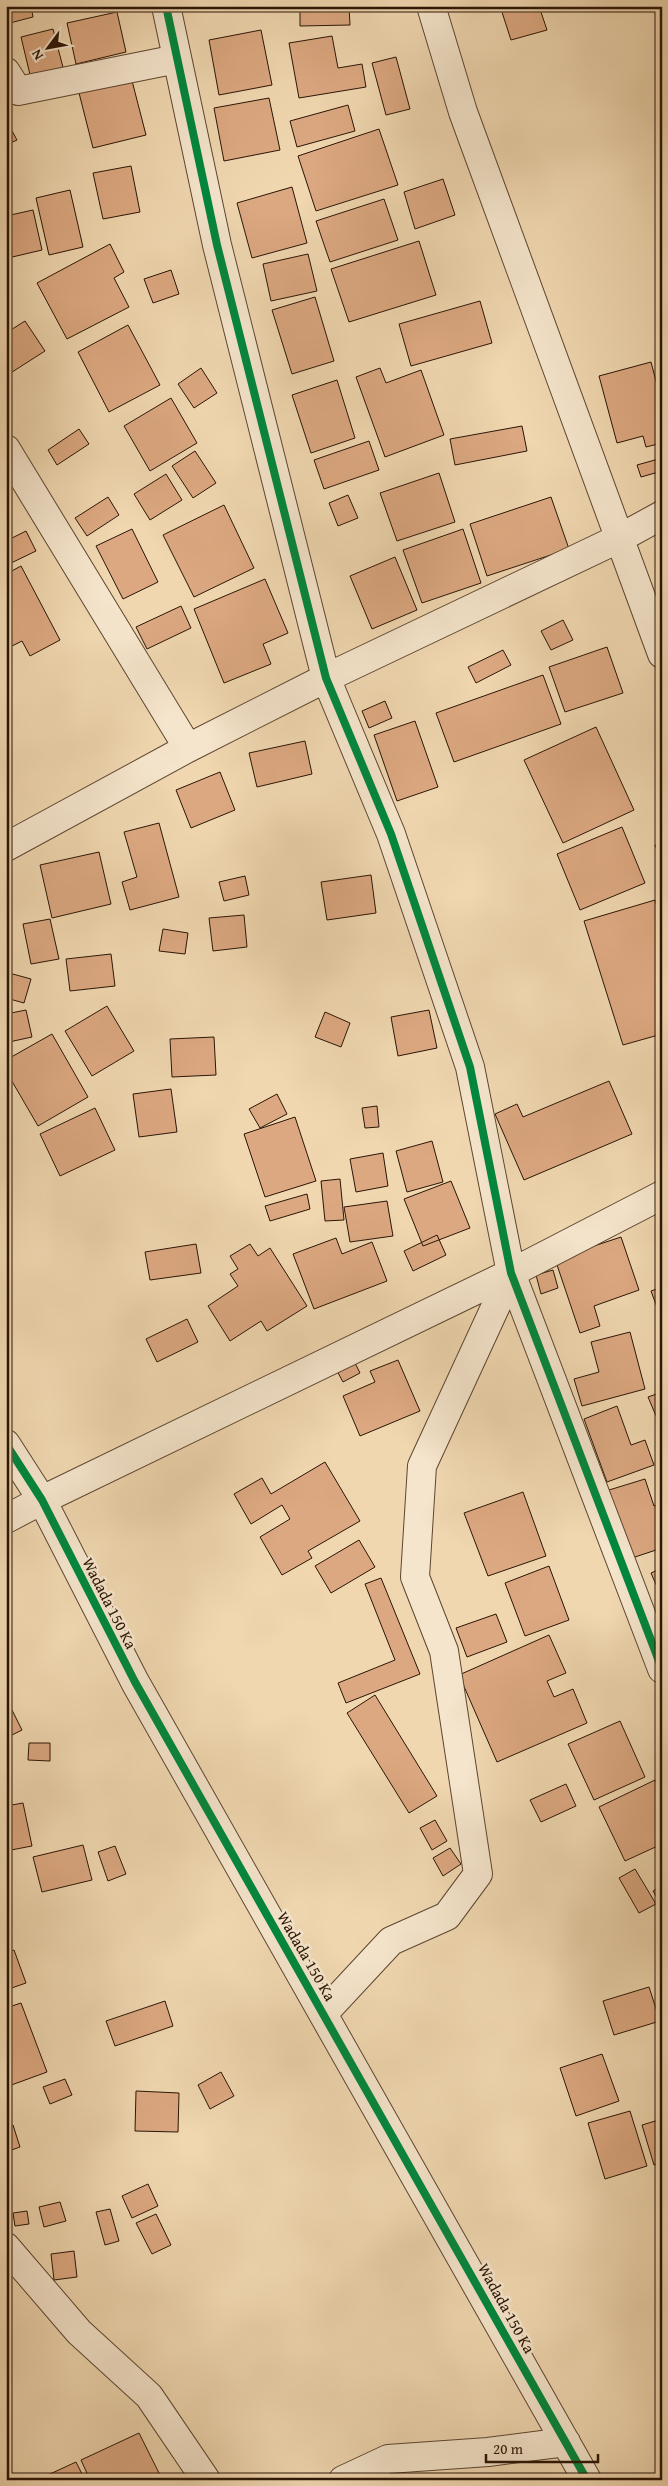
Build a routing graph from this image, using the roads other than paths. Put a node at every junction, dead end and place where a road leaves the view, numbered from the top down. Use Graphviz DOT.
graph roads {
  1 [pos="166,6"];
  2 [pos="431,6"];
  3 [pos="177,60"];
  4 [pos="6,72"];
  5 [pos="6,449"];
  6 [pos="662,515"];
  7 [pos="620,538"];
  8 [pos="662,654"];
  9 [pos="326,678"];
  10 [pos="188,748"];
  11 [pos="6,847"];
  12 [pos="662,1195"];
  13 [pos="511,1273"];
  14 [pos="6,1444"];
  15 [pos="42,1500"];
  16 [pos="6,1519"];
  17 [pos="662,1669"];
  18 [pos="324,2013"];
  19 [pos="6,2247"];
  20 [pos="566,2442"];
  21 [pos="206,2480"];
  22 [pos="343,2480"];
  23 [pos="587,2480"];
  1 -- 3 [label="street"];
  2 -- 7 [label="street"];
  3 -- 4 [label="street"];
  3 -- 9 [label="street"];
  5 -- 10 [label="street"];
  6 -- 7 [label="street"];
  7 -- 8 [label="street"];
  7 -- 9 [label="street"];
  9 -- 10 [label="street"];
  9 -- 13 [label="street"];
  10 -- 11 [label="street"];
  12 -- 13 [label="street"];
  13 -- 15 [label="street"];
  13 -- 17 [label="street"];
  13 -- 18 [label="street"];
  14 -- 15 [label="street, Wadada 150 Ka"];
  15 -- 16 [label="street"];
  15 -- 18 [label="street, Wadada 150 Ka"];
  18 -- 20 [label="street, Wadada 150 Ka"];
  19 -- 21 [label="street"];
  20 -- 22 [label="street"];
  20 -- 23 [label="street, Wadada 150 Ka"];
}
